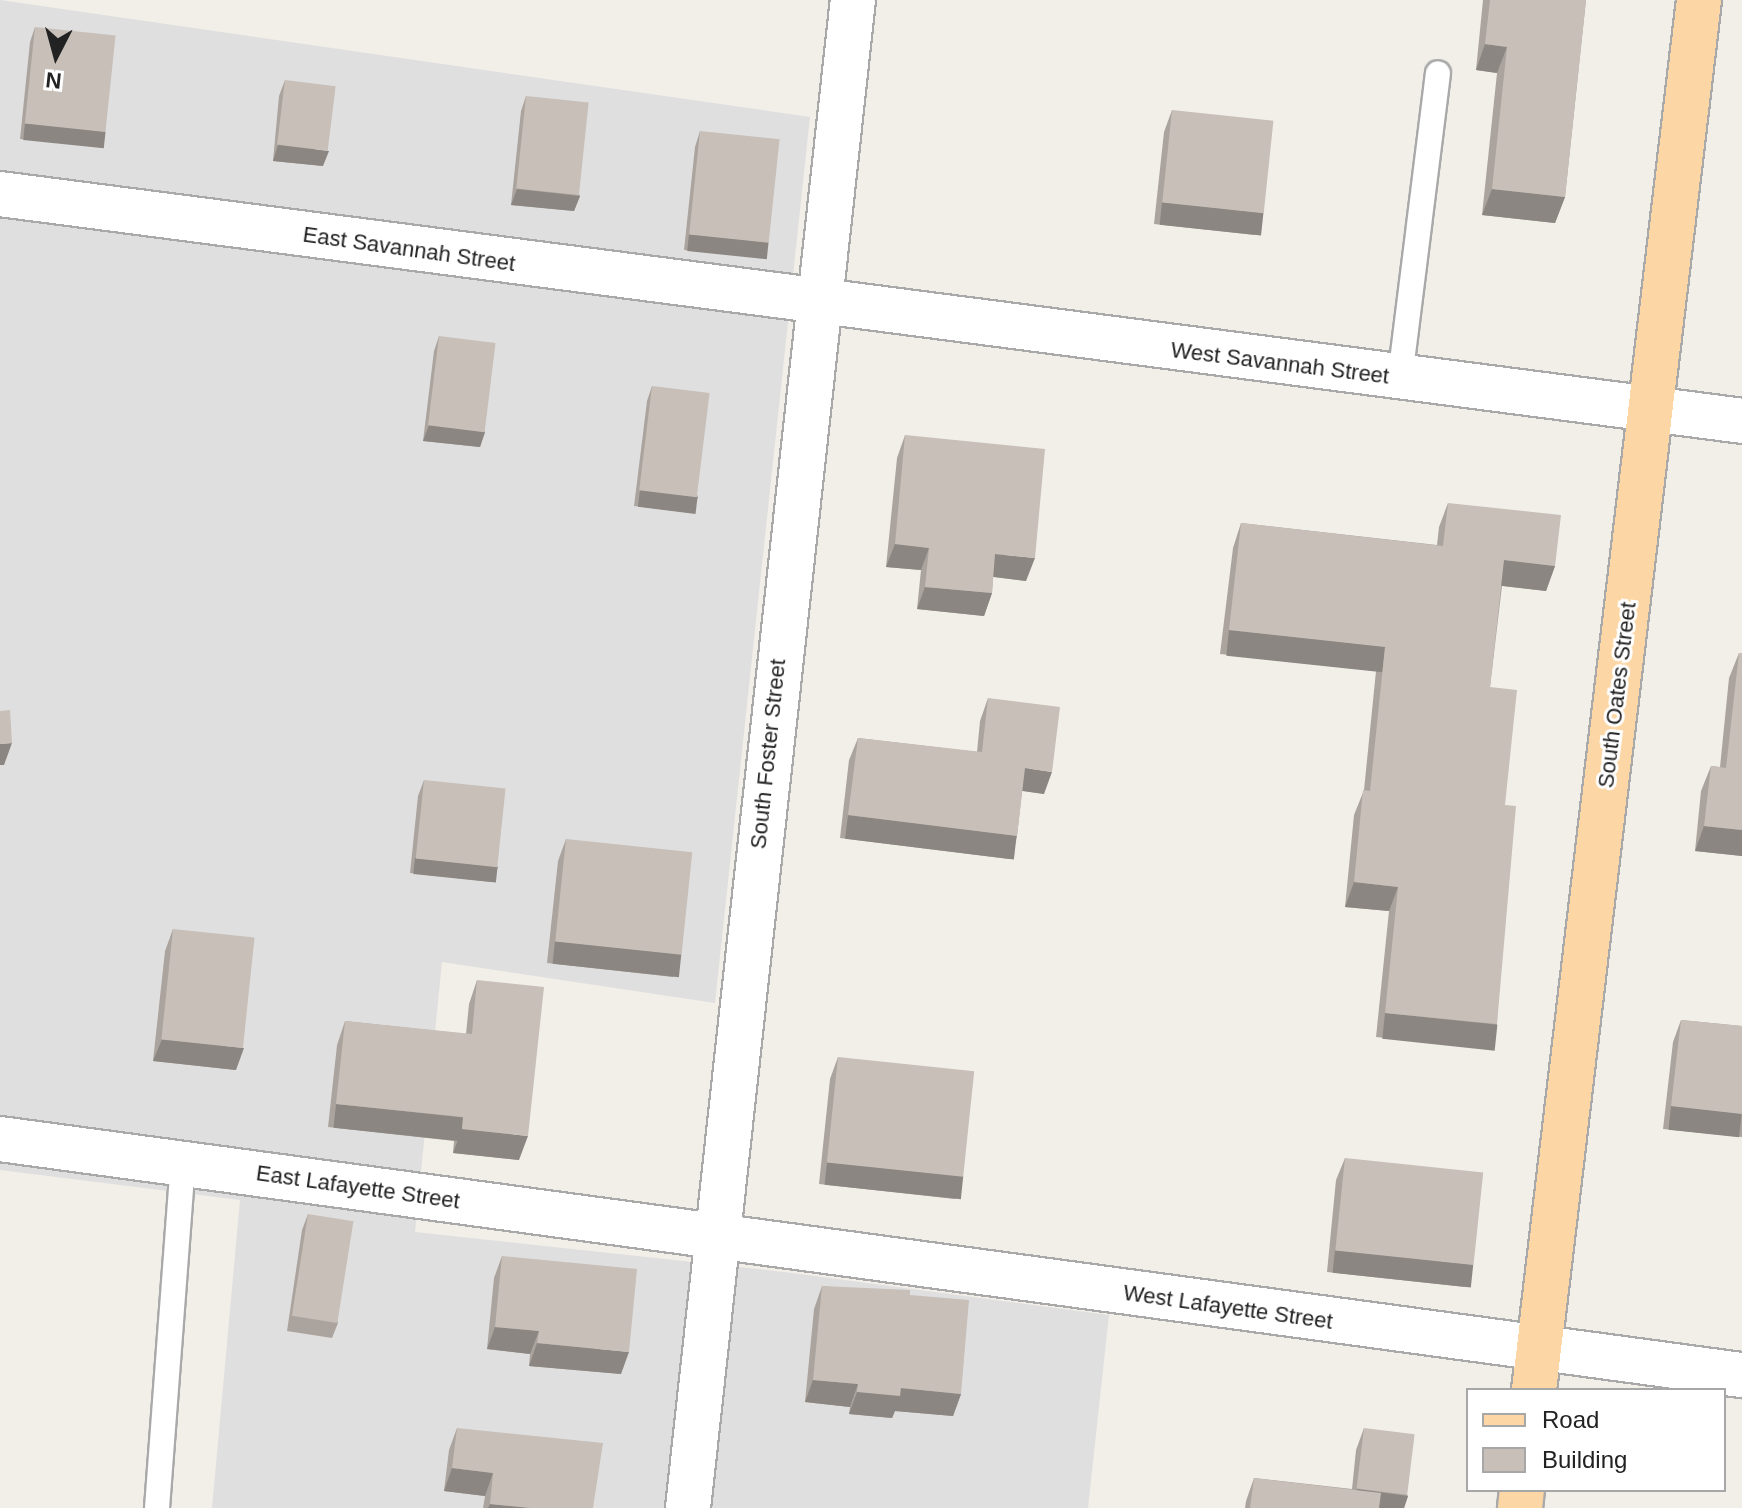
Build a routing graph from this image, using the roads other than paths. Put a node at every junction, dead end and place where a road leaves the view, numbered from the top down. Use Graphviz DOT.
graph roads {
  1 [pos="853,0"];
  2 [pos="1699,0"];
  3 [pos="1438,73"];
  4 [pos="0,194"];
  5 [pos="818,304"];
  6 [pos="1400,378"];
  7 [pos="1651,410"];
  8 [pos="1742,421"];
  9 [pos="0,1139"];
  10 [pos="183,1164"];
  11 [pos="715,1235"];
  12 [pos="1536,1370"];
  13 [pos="1742,1375"];
  14 [pos="157,1508"];
  15 [pos="688,1508"];
  1 -- 5 [label="street, South Foster Street"];
  2 -- 7 [label="main road, South Oates Street"];
  3 -- 6 [label="lane"];
  4 -- 5 [label="street, East Savannah Street"];
  5 -- 6 [label="street, West Savannah Street"];
  5 -- 11 [label="street, South Foster Street"];
  6 -- 7 [label="street, West Savannah Street"];
  7 -- 8 [label="street, West Savannah Street"];
  7 -- 12 [label="main road, South Oates Street"];
  9 -- 10 [label="street, East Lafayette Street"];
  10 -- 11 [label="street, East Lafayette Street"];
  10 -- 14 [label="lane"];
  11 -- 12 [label="street, West Lafayette Street"];
  11 -- 15 [label="street, South Foster Street"];
  12 -- 13 [label="street, West Lafayette Street"];
}
